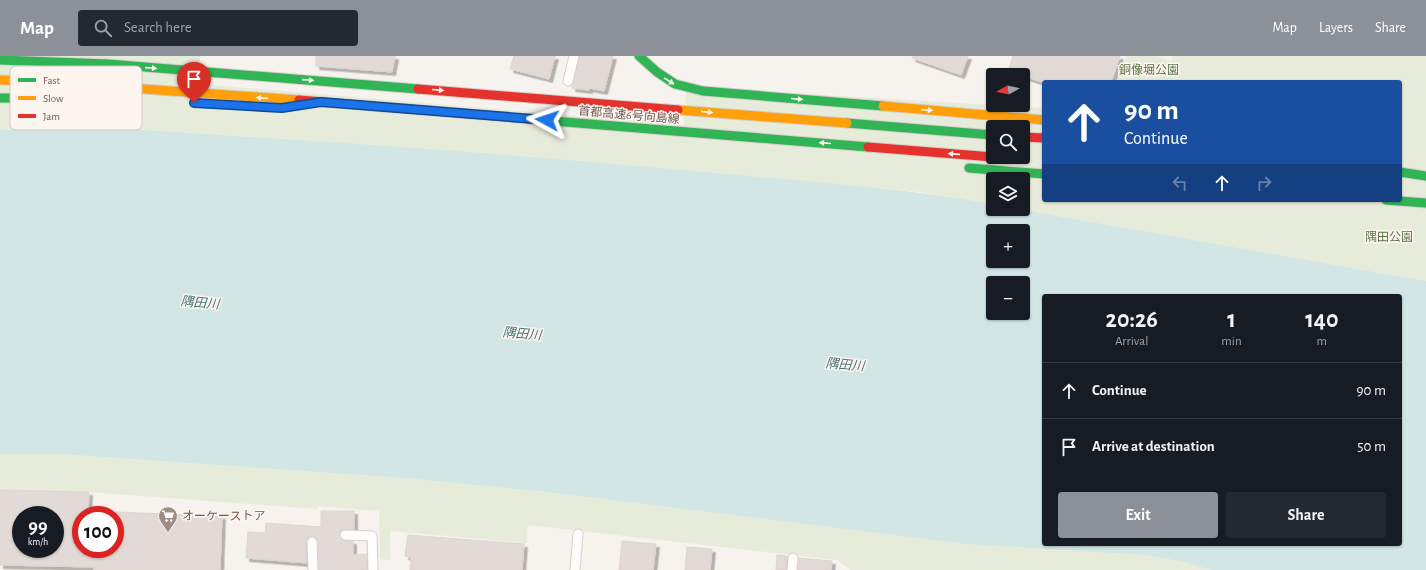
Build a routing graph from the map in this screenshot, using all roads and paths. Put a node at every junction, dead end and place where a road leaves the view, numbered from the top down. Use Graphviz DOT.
graph roads {
  1 [pos="574,56"];
  2 [pos="640,56"];
  3 [pos="0,60"];
  4 [pos="133,66"];
  5 [pos="142,67"];
  6 [pos="0,80"];
  7 [pos="10,80"];
  8 [pos="568,81"];
  9 [pos="142,89"];
  10 [pos="0,98"];
  11 [pos="10,98"];
  12 [pos="321,102"];
  13 [pos="282,108"];
  14 [pos="1042,120"];
  15 [pos="593,124"];
  16 [pos="986,134"];
  17 [pos="1030,137"];
  18 [pos="1042,138"];
  19 [pos="793,150"];
  20 [pos="986,156"];
  21 [pos="958,168"];
  22 [pos="1402,172"];
  23 [pos="1042,174"];
  24 [pos="1426,176"];
  25 [pos="1402,192"];
  26 [pos="1426,196"];
  27 [pos="1402,202"];
  28 [pos="1426,204"];
  29 [pos="578,534"];
  30 [pos="345,535"];
  31 [pos="312,542"];
  32 [pos="793,558"];
  33 [pos="313,570"];
  34 [pos="373,570"];
  35 [pos="575,570"];
  36 [pos="792,570"];
  1 -- 8 [label="lane"];
  2 -- 14 [label="highway, one-way"];
  3 -- 4 [label="highway, 首都高速6号向島線, one-way"];
  5 -- 16 [label="highway, 首都高速6号向島線, one-way"];
  7 -- 6 [label="highway, 首都高速6号向島線, one-way"];
  12 -- 9 [label="highway, 首都高速6号向島線, one-way"];
  10 -- 11 [label="highway"];
  12 -- 13 [label="highway"];
  12 -- 15 [label="highway, 首都高速6号向島線"];
  15 -- 19 [label="highway"];
  20 -- 15 [label="highway, 首都高速6号向島線, one-way"];
  17 -- 18 [label="highway"];
  21 -- 23 [label="highway"];
  22 -- 24 [label="highway"];
  25 -- 26 [label="highway"];
  27 -- 28 [label="highway"];
  29 -- 35 [label="lane"];
  30 -- 34 [label="lane"];
  31 -- 33 [label="lane"];
  32 -- 36 [label="lane"];
}
